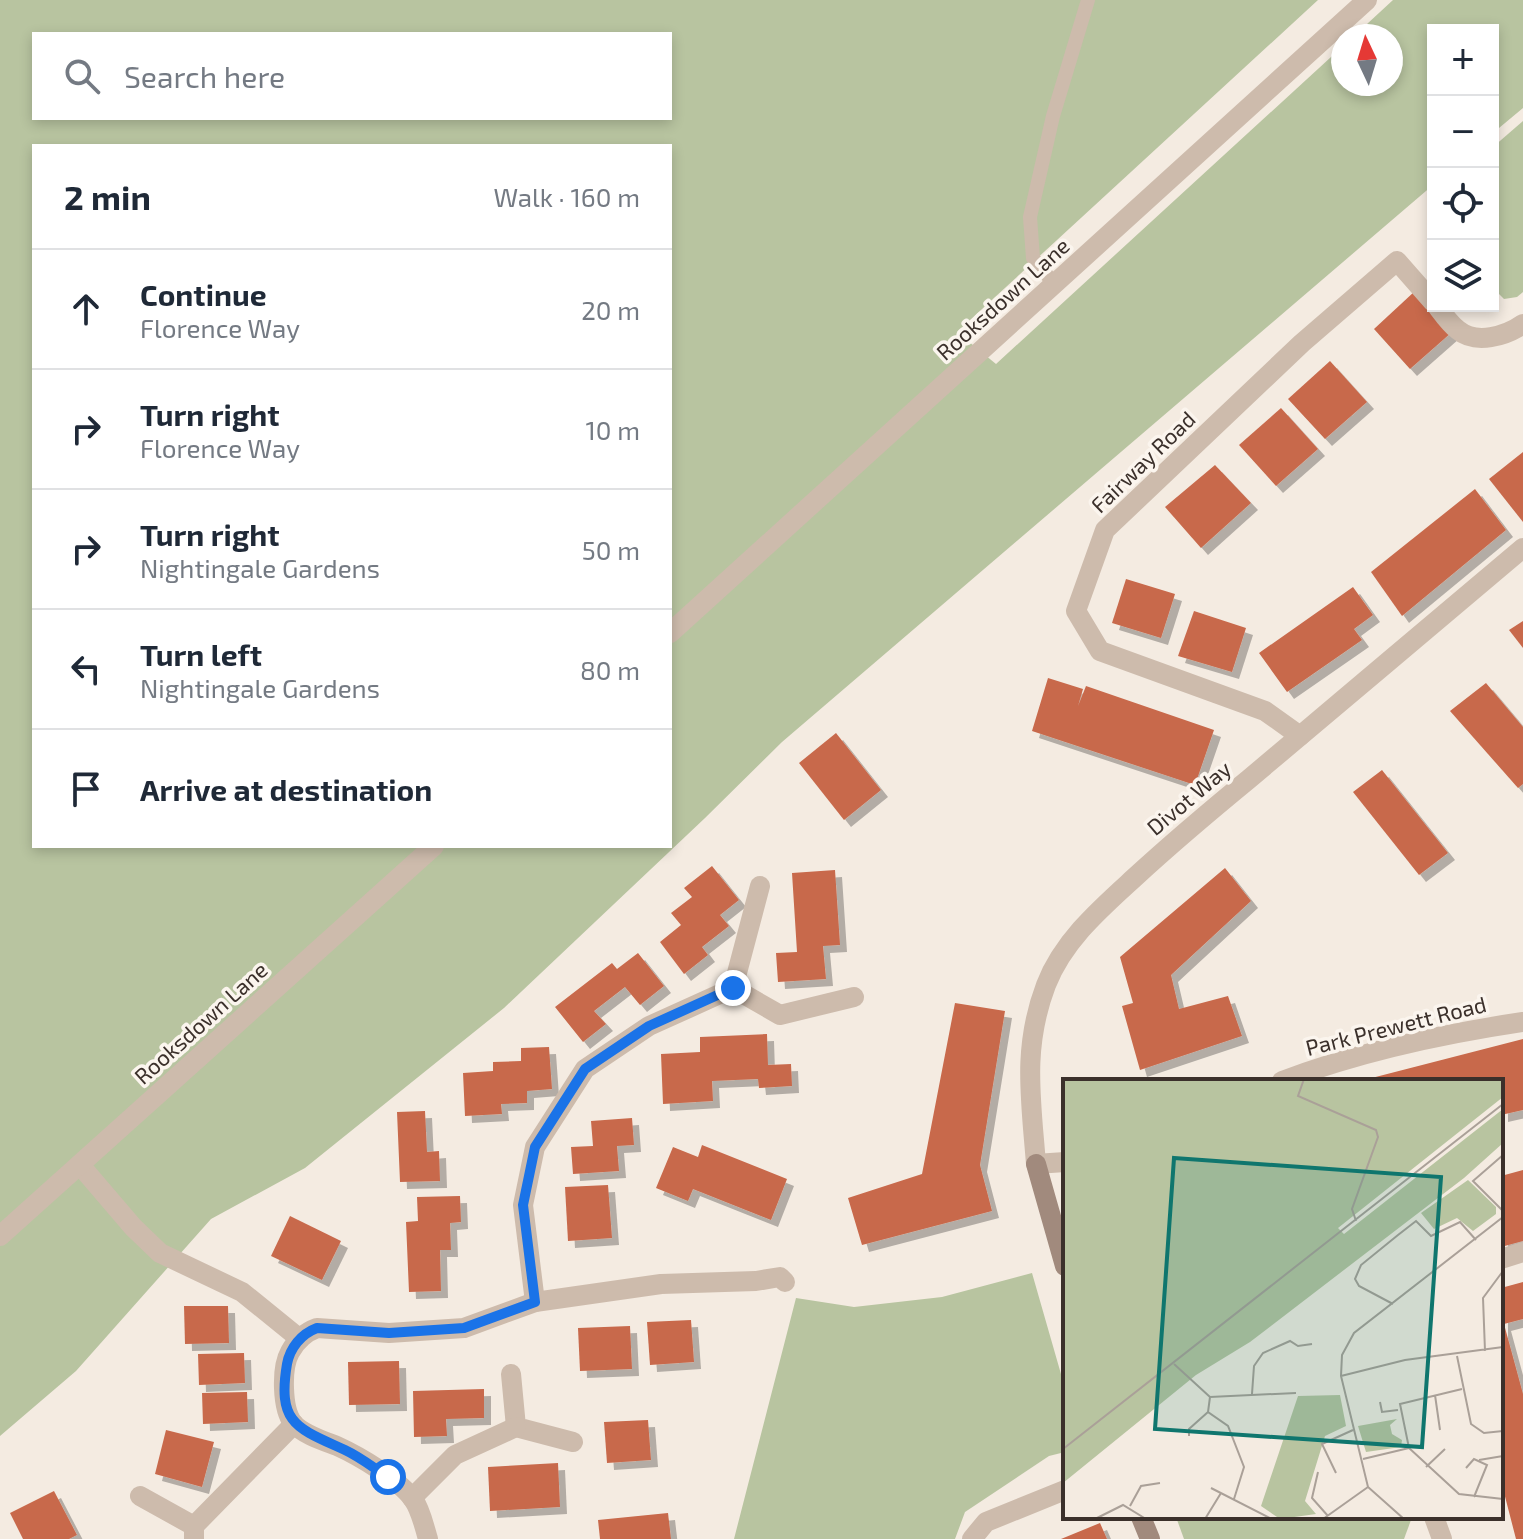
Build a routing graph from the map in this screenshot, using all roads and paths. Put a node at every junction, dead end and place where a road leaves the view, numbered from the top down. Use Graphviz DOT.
graph roads {
  1 [pos="1088,0"];
  2 [pos="1367,0"];
  3 [pos="1055,285"];
  4 [pos="1427,295"];
  5 [pos="1442,312"];
  6 [pos="1523,324"];
  7 [pos="1523,548"];
  8 [pos="672,631"];
  9 [pos="1300,736"];
  10 [pos="432,848"];
  11 [pos="760,886"];
  12 [pos="733,988"];
  13 [pos="854,997"];
  14 [pos="1523,1022"];
  15 [pos="1287,1079"];
  16 [pos="1063,1162"];
  17 [pos="1036,1164"];
  18 [pos="80,1165"];
  19 [pos="0,1236"];
  20 [pos="1523,1252"];
  21 [pos="1503,1258"];
  22 [pos="1063,1259"];
  23 [pos="785,1282"];
  24 [pos="535,1302"];
  25 [pos="300,1339"];
  26 [pos="511,1374"];
  27 [pos="294,1424"];
  28 [pos="516,1427"];
  29 [pos="573,1442"];
  30 [pos="1063,1491"];
  31 [pos="140,1496"];
  32 [pos="412,1498"];
  33 [pos="1142,1519"];
  34 [pos="1435,1519"];
  35 [pos="194,1532"];
  36 [pos="428,1539"];
  37 [pos="972,1539"];
  38 [pos="1150,1539"];
  39 [pos="1442,1539"];
  1 -- 3 [label="lane"];
  2 -- 3 [label="street, Rooksdown Lane"];
  3 -- 8 [label="street, Rooksdown Lane"];
  4 -- 9 [label="street, Fairway Road"];
  5 -- 6 [label="street, Fairway Road"];
  7 -- 9 [label="street, Divot Way"];
  9 -- 17 [label="street, Divot Way"];
  10 -- 18 [label="street, Rooksdown Lane"];
  11 -- 12 [label="street"];
  12 -- 13 [label="street"];
  12 -- 24 [label="street"];
  14 -- 15 [label="street, Park Prewett Road"];
  16 -- 17 [label="street"];
  17 -- 22 [label="street"];
  18 -- 19 [label="street, Rooksdown Lane"];
  18 -- 25 [label="street"];
  20 -- 21 [label="street"];
  23 -- 24 [label="street"];
  24 -- 25 [label="street"];
  25 -- 27 [label="street"];
  26 -- 28 [label="street"];
  27 -- 32 [label="street"];
  27 -- 35 [label="street"];
  28 -- 29 [label="street"];
  28 -- 32 [label="street"];
  30 -- 37 [label="street"];
  31 -- 35 [label="street"];
  32 -- 36 [label="street"];
  33 -- 38 [label="street"];
  34 -- 39 [label="street"];
}
